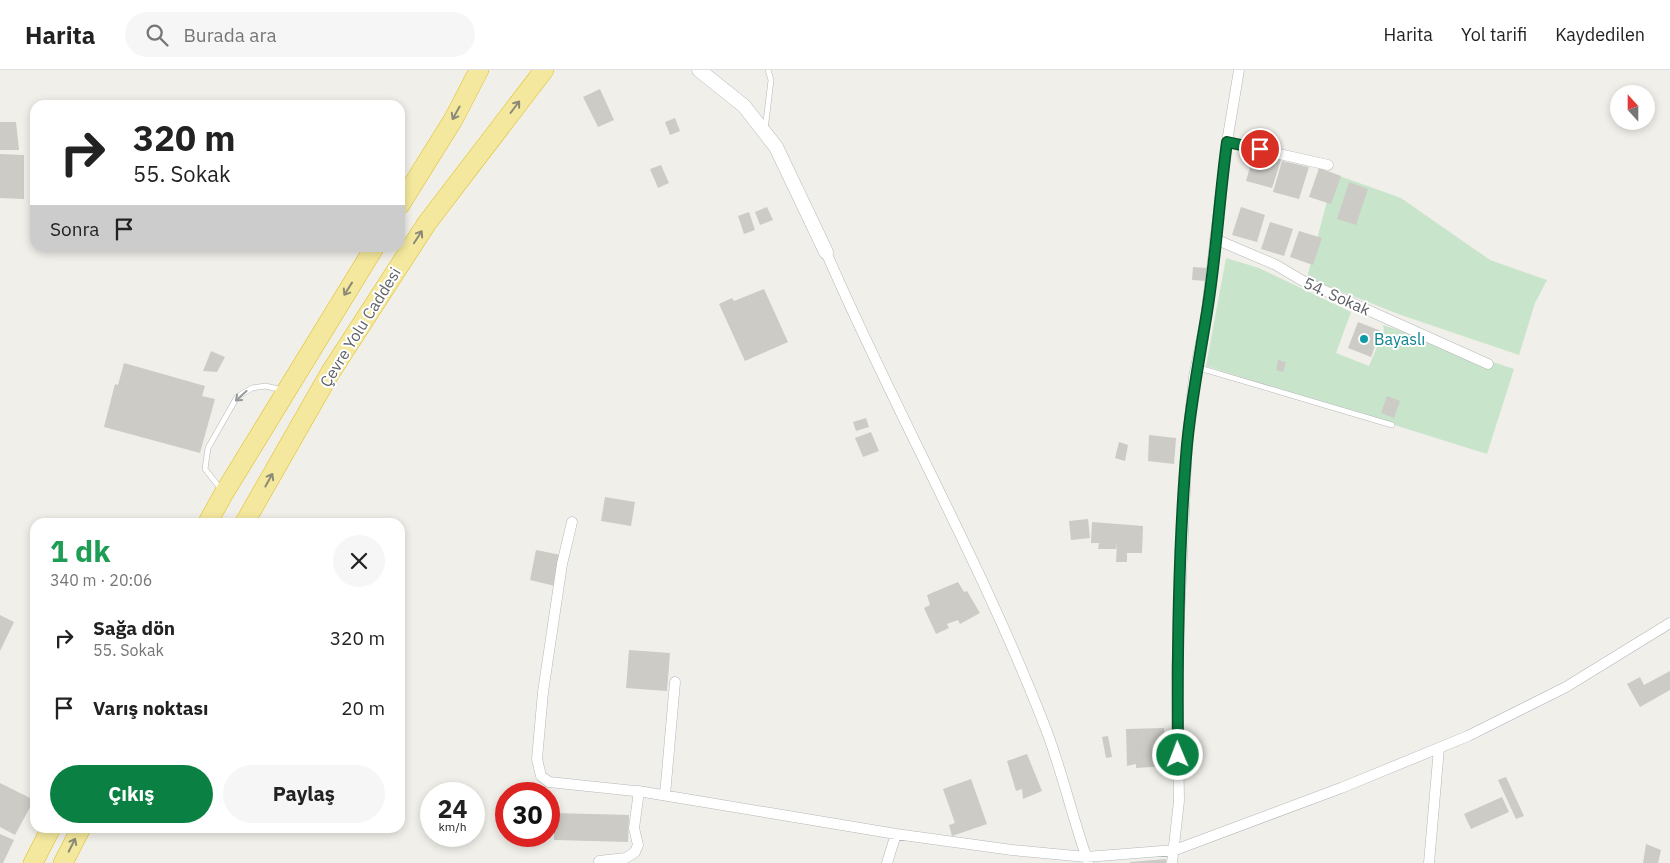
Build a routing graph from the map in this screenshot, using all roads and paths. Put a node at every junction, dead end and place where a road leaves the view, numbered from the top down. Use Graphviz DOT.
graph roads {
  1 [pos="479,70"];
  2 [pos="544,70"];
  3 [pos="700,70"];
  4 [pos="768,70"];
  5 [pos="1239,70"];
  6 [pos="765,133"];
  7 [pos="1227,142"];
  8 [pos="1328,165"];
  9 [pos="405,197"];
  10 [pos="1215,239"];
  11 [pos="372,252"];
  12 [pos="826,252"];
  13 [pos="1488,364"];
  14 [pos="1196,367"];
  15 [pos="286,391"];
  16 [pos="1392,425"];
  17 [pos="224,493"];
  18 [pos="210,518"];
  19 [pos="247,518"];
  20 [pos="572,522"];
  21 [pos="1670,623"];
  22 [pos="675,682"];
  23 [pos="1439,748"];
  24 [pos="639,791"];
  25 [pos="665,795"];
  26 [pos="48,833"];
  27 [pos="78,833"];
  28 [pos="896,834"];
  29 [pos="1175,850"];
  30 [pos="1087,860"];
  31 [pos="599,861"];
  32 [pos="33,863"];
  33 [pos="63,863"];
  34 [pos="887,863"];
  35 [pos="1172,863"];
  36 [pos="1429,863"];
  1 -- 9 [label="highway, one-way"];
  19 -- 2 [label="highway, Çevre Yolu Caddesi, one-way"];
  3 -- 6 [label="street"];
  4 -- 6 [label="lane"];
  5 -- 7 [label="street"];
  6 -- 12 [label="street"];
  7 -- 8 [label="street"];
  7 -- 10 [label="street"];
  10 -- 13 [label="street, 54. Sokak"];
  10 -- 14 [label="street"];
  11 -- 15 [label="highway, Çevre Yolu Caddesi, one-way"];
  12 -- 30 [label="street"];
  14 -- 16 [label="lane"];
  14 -- 29 [label="street"];
  15 -- 17 [label="highway, Çevre Yolu Caddesi"];
  15 -- 17 [label="lane, one-way"];
  17 -- 18 [label="highway, Çevre Yolu Caddesi"];
  20 -- 24 [label="street"];
  21 -- 23 [label="street"];
  22 -- 25 [label="street"];
  23 -- 29 [label="street"];
  23 -- 36 [label="street"];
  24 -- 25 [label="street"];
  24 -- 31 [label="street"];
  25 -- 28 [label="street"];
  26 -- 32 [label="highway"];
  33 -- 27 [label="highway, one-way"];
  28 -- 30 [label="street"];
  28 -- 34 [label="street"];
  29 -- 30 [label="street"];
  29 -- 35 [label="street"];
}
